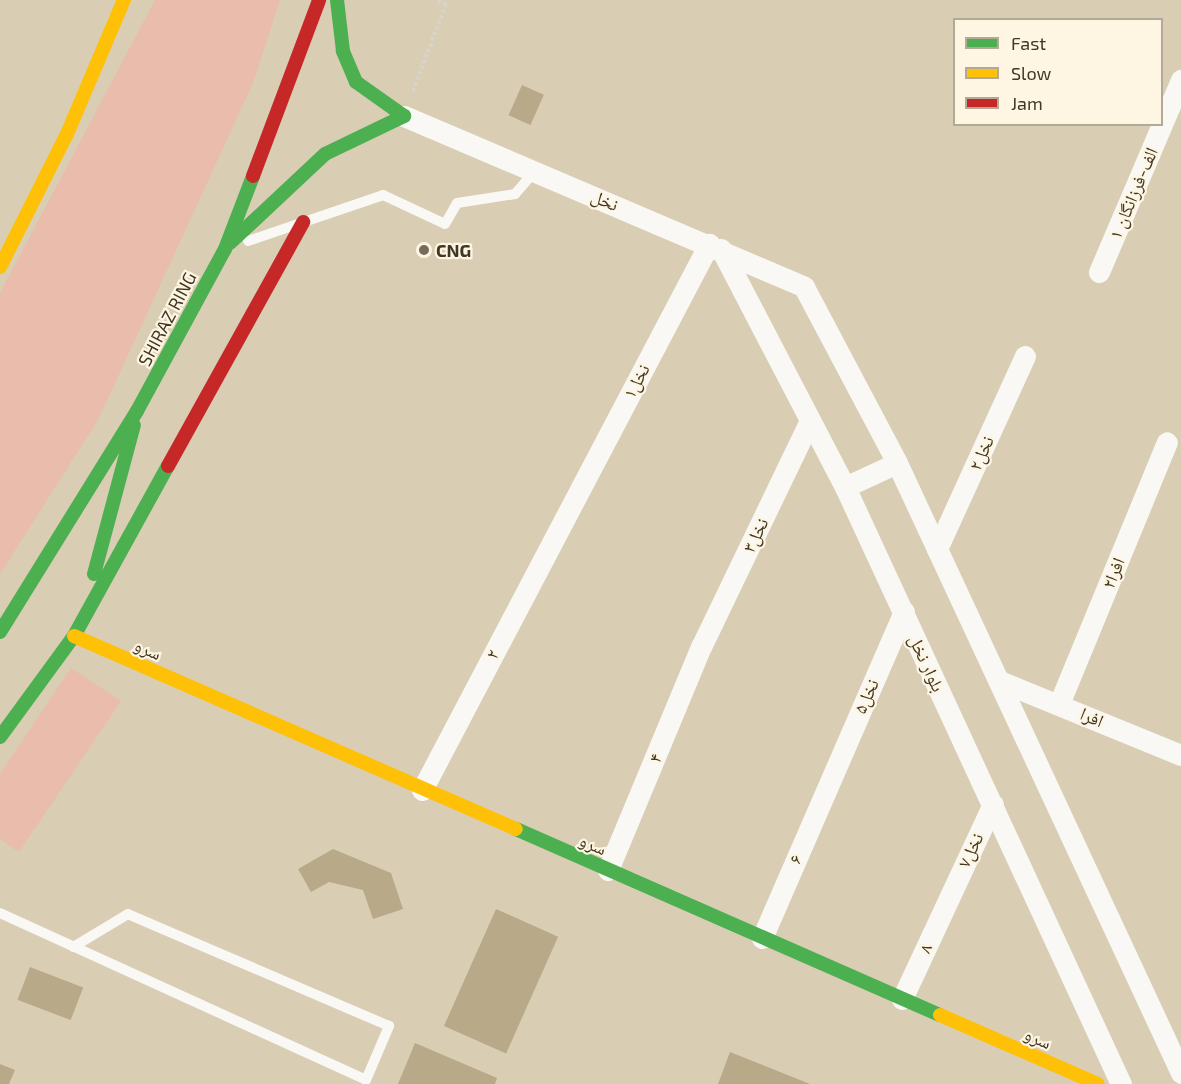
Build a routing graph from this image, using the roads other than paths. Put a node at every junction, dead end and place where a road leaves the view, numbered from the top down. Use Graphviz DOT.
graph roads {
  1 [pos="124,0"];
  2 [pos="319,0"];
  3 [pos="337,0"];
  4 [pos="1181,80"];
  5 [pos="404,116"];
  6 [pos="1163,123"];
  7 [pos="1162,126"];
  8 [pos="535,171"];
  9 [pos="303,222"];
  10 [pos="715,247"];
  11 [pos="225,249"];
  12 [pos="0,267"];
  13 [pos="1100,272"];
  14 [pos="1025,357"];
  15 [pos="137,411"];
  16 [pos="810,423"];
  17 [pos="1167,442"];
  18 [pos="897,462"];
  19 [pos="845,487"];
  20 [pos="562,518"];
  21 [pos="937,549"];
  22 [pos="904,612"];
  23 [pos="0,632"];
  24 [pos="74,636"];
  25 [pos="701,647"];
  26 [pos="1002,682"];
  27 [pos="1059,704"];
  28 [pos="0,737"];
  29 [pos="1181,755"];
  30 [pos="828,781"];
  31 [pos="422,790"];
  32 [pos="993,804"];
  33 [pos="608,870"];
  34 [pos="947,896"];
  35 [pos="0,913"];
  36 [pos="762,938"];
  37 [pos="73,947"];
  38 [pos="902,999"];
  39 [pos="1181,1073"];
  40 [pos="1098,1084"];
  41 [pos="1120,1084"];
  1 -- 12 [label="main road"];
  2 -- 11 [label="main road, SHIRAZ RING"];
  3 -- 5 [label="main road"];
  4 -- 6 [label="street, ۱ الف-فرزانگان"];
  5 -- 8 [label="street, نخل"];
  5 -- 11 [label="main road"];
  7 -- 13 [label="street, ۱ الف-فرزانگان"];
  8 -- 9 [label="lane"];
  8 -- 10 [label="street, نخل"];
  9 -- 11 [label="lane"];
  9 -- 24 [label="main road"];
  10 -- 16 [label="street, بلوار نخل"];
  10 -- 18 [label="street, نخل"];
  10 -- 20 [label="street, نخل۱"];
  11 -- 15 [label="main road, SHIRAZ RING"];
  14 -- 21 [label="street, نخل۲"];
  15 -- 23 [label="main road, SHIRAZ RING"];
  15 -- 24 [label="main road"];
  16 -- 19 [label="street, بلوار نخل"];
  16 -- 25 [label="street, نخل۳"];
  17 -- 27 [label="street, ۲افرا"];
  18 -- 19 [label="street"];
  18 -- 21 [label="street"];
  19 -- 22 [label="street, بلوار نخل"];
  20 -- 31 [label="street, ۲"];
  21 -- 26 [label="street"];
  22 -- 30 [label="street, نخل۵"];
  22 -- 32 [label="street, بلوار نخل"];
  24 -- 28 [label="main road"];
  24 -- 31 [label="main road, سرو"];
  25 -- 33 [label="street, ۴"];
  26 -- 27 [label="street, افرا"];
  26 -- 39 [label="street"];
  27 -- 29 [label="street, افرا"];
  30 -- 36 [label="street, ۶"];
  31 -- 33 [label="main road, سرو"];
  32 -- 34 [label="street, نخل۷"];
  32 -- 41 [label="street, بلوار نخل"];
  33 -- 36 [label="main road, سرو"];
  34 -- 38 [label="street, ۸"];
  35 -- 37 [label="lane"];
  36 -- 38 [label="main road, سرو"];
  37 -- 37 [label="lane"];
  38 -- 40 [label="main road, سرو"];
}
